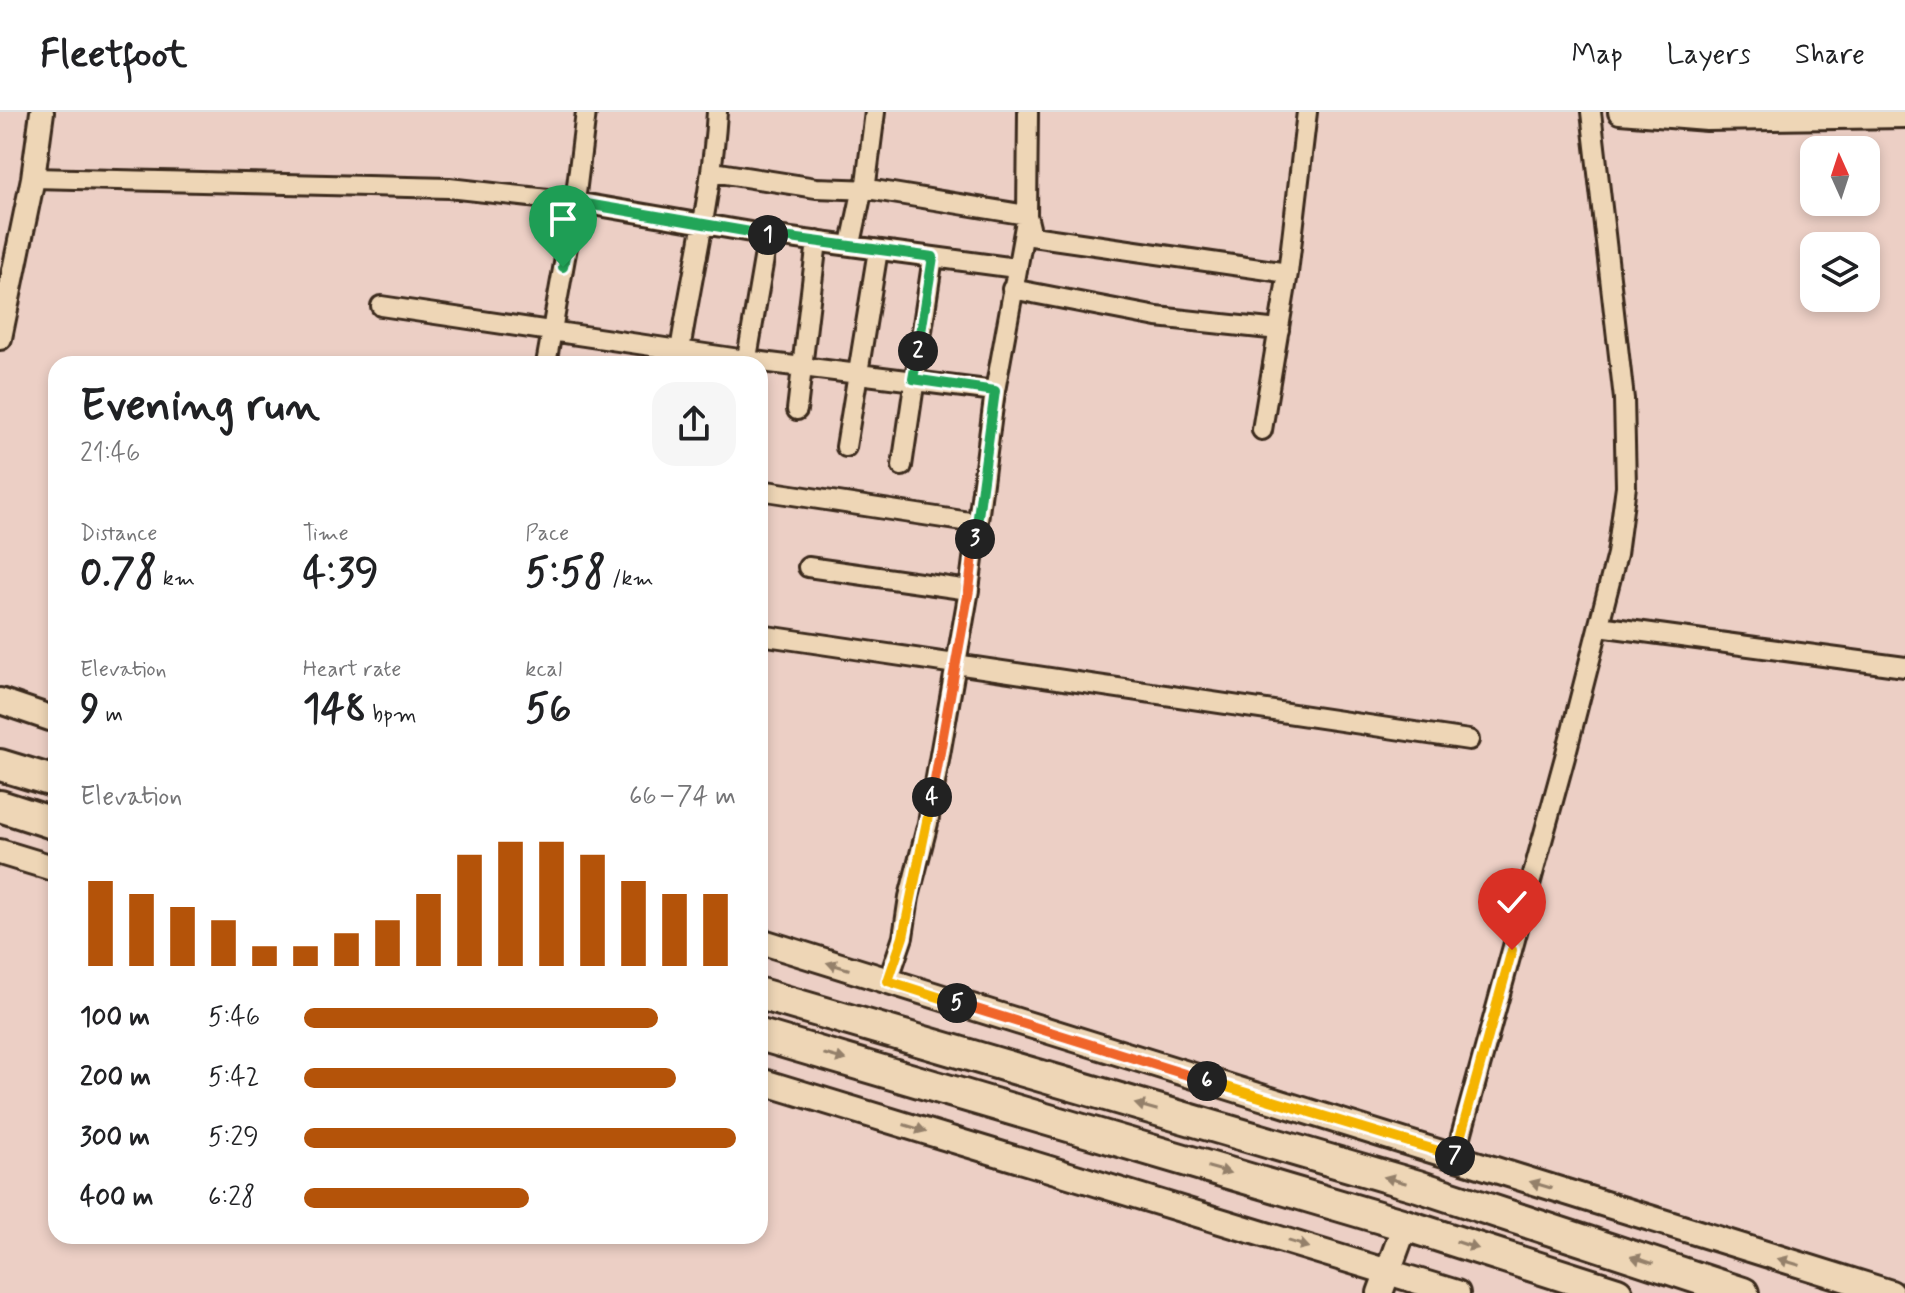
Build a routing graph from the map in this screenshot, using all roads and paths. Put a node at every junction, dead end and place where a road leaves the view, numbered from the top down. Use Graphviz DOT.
graph roads {
  1 [pos="42,112"];
  2 [pos="586,112"];
  3 [pos="717,112"];
  4 [pos="875,112"];
  5 [pos="1028,112"];
  6 [pos="1307,112"];
  7 [pos="1591,112"];
  8 [pos="1620,112"];
  9 [pos="1905,116"];
  10 [pos="713,172"];
  11 [pos="33,178"];
  12 [pos="864,192"];
  13 [pos="575,202"];
  14 [pos="1027,215"];
  15 [pos="700,225"];
  16 [pos="768,235"];
  17 [pos="817,241"];
  18 [pos="851,244"];
  19 [pos="878,250"];
  20 [pos="933,257"];
  21 [pos="1016,268"];
  22 [pos="1288,273"];
  23 [pos="1012,289"];
  24 [pos="381,306"];
  25 [pos="1279,330"];
  26 [pos="550,331"];
  27 [pos="0,338"];
  28 [pos="547,356"];
  29 [pos="679,356"];
  30 [pos="747,356"];
  31 [pos="768,364"];
  32 [pos="802,366"];
  33 [pos="857,373"];
  34 [pos="913,379"];
  35 [pos="995,391"];
  36 [pos="797,410"];
  37 [pos="1262,430"];
  38 [pos="846,447"];
  39 [pos="902,466"];
  40 [pos="768,491"];
  41 [pos="976,523"];
  42 [pos="808,567"];
  43 [pos="969,590"];
  44 [pos="1599,626"];
  45 [pos="768,636"];
  46 [pos="956,664"];
  47 [pos="1905,667"];
  48 [pos="0,701"];
  49 [pos="48,717"];
  50 [pos="1469,740"];
  51 [pos="0,765"];
  52 [pos="48,780"];
  53 [pos="0,806"];
  54 [pos="48,821"];
  55 [pos="0,852"];
  56 [pos="48,867"];
  57 [pos="768,944"];
  58 [pos="888,981"];
  59 [pos="768,996"];
  60 [pos="768,1037"];
  61 [pos="768,1084"];
  62 [pos="1455,1158"];
  63 [pos="1405,1225"];
  64 [pos="1384,1282"];
  65 [pos="1457,1293"];
  66 [pos="1617,1293"];
  67 [pos="1743,1293"];
  68 [pos="1891,1293"];
  1 -- 11 [label="street"];
  2 -- 13 [label="street"];
  3 -- 10 [label="street"];
  4 -- 12 [label="street"];
  5 -- 14 [label="street"];
  6 -- 22 [label="street"];
  7 -- 44 [label="street"];
  8 -- 9 [label="street"];
  10 -- 12 [label="street"];
  10 -- 15 [label="street"];
  11 -- 13 [label="street"];
  11 -- 27 [label="street"];
  12 -- 14 [label="street"];
  12 -- 18 [label="street"];
  13 -- 15 [label="street"];
  13 -- 26 [label="street"];
  14 -- 21 [label="street"];
  14 -- 22 [label="street"];
  15 -- 16 [label="street"];
  15 -- 29 [label="street"];
  16 -- 17 [label="street"];
  16 -- 30 [label="street"];
  17 -- 18 [label="street"];
  17 -- 32 [label="street"];
  18 -- 19 [label="street"];
  19 -- 20 [label="street"];
  19 -- 33 [label="street"];
  20 -- 21 [label="street"];
  20 -- 34 [label="street"];
  21 -- 23 [label="street"];
  22 -- 25 [label="street"];
  23 -- 25 [label="street"];
  23 -- 35 [label="street"];
  24 -- 26 [label="street"];
  25 -- 37 [label="street"];
  26 -- 28 [label="street"];
  26 -- 29 [label="street"];
  31 -- 32 [label="street"];
  32 -- 33 [label="street"];
  32 -- 36 [label="street"];
  33 -- 34 [label="street"];
  33 -- 38 [label="street"];
  34 -- 35 [label="street"];
  34 -- 39 [label="street"];
  35 -- 41 [label="street"];
  40 -- 41 [label="street"];
  41 -- 43 [label="street"];
  42 -- 43 [label="street"];
  43 -- 46 [label="street"];
  44 -- 47 [label="street"];
  44 -- 62 [label="street"];
  45 -- 46 [label="street"];
  46 -- 50 [label="street"];
  46 -- 58 [label="street"];
  48 -- 49 [label="main road"];
  51 -- 52 [label="highway"];
  53 -- 54 [label="highway"];
  55 -- 56 [label="main road"];
  58 -- 57 [label="main road, one-way"];
  58 -- 62 [label="main road"];
  67 -- 59 [label="highway, one-way"];
  60 -- 63 [label="highway, one-way"];
  61 -- 64 [label="main road, one-way"];
  68 -- 62 [label="main road, one-way"];
  63 -- 64 [label="main road"];
  63 -- 66 [label="highway, one-way"];
  64 -- 65 [label="main road"];
}
